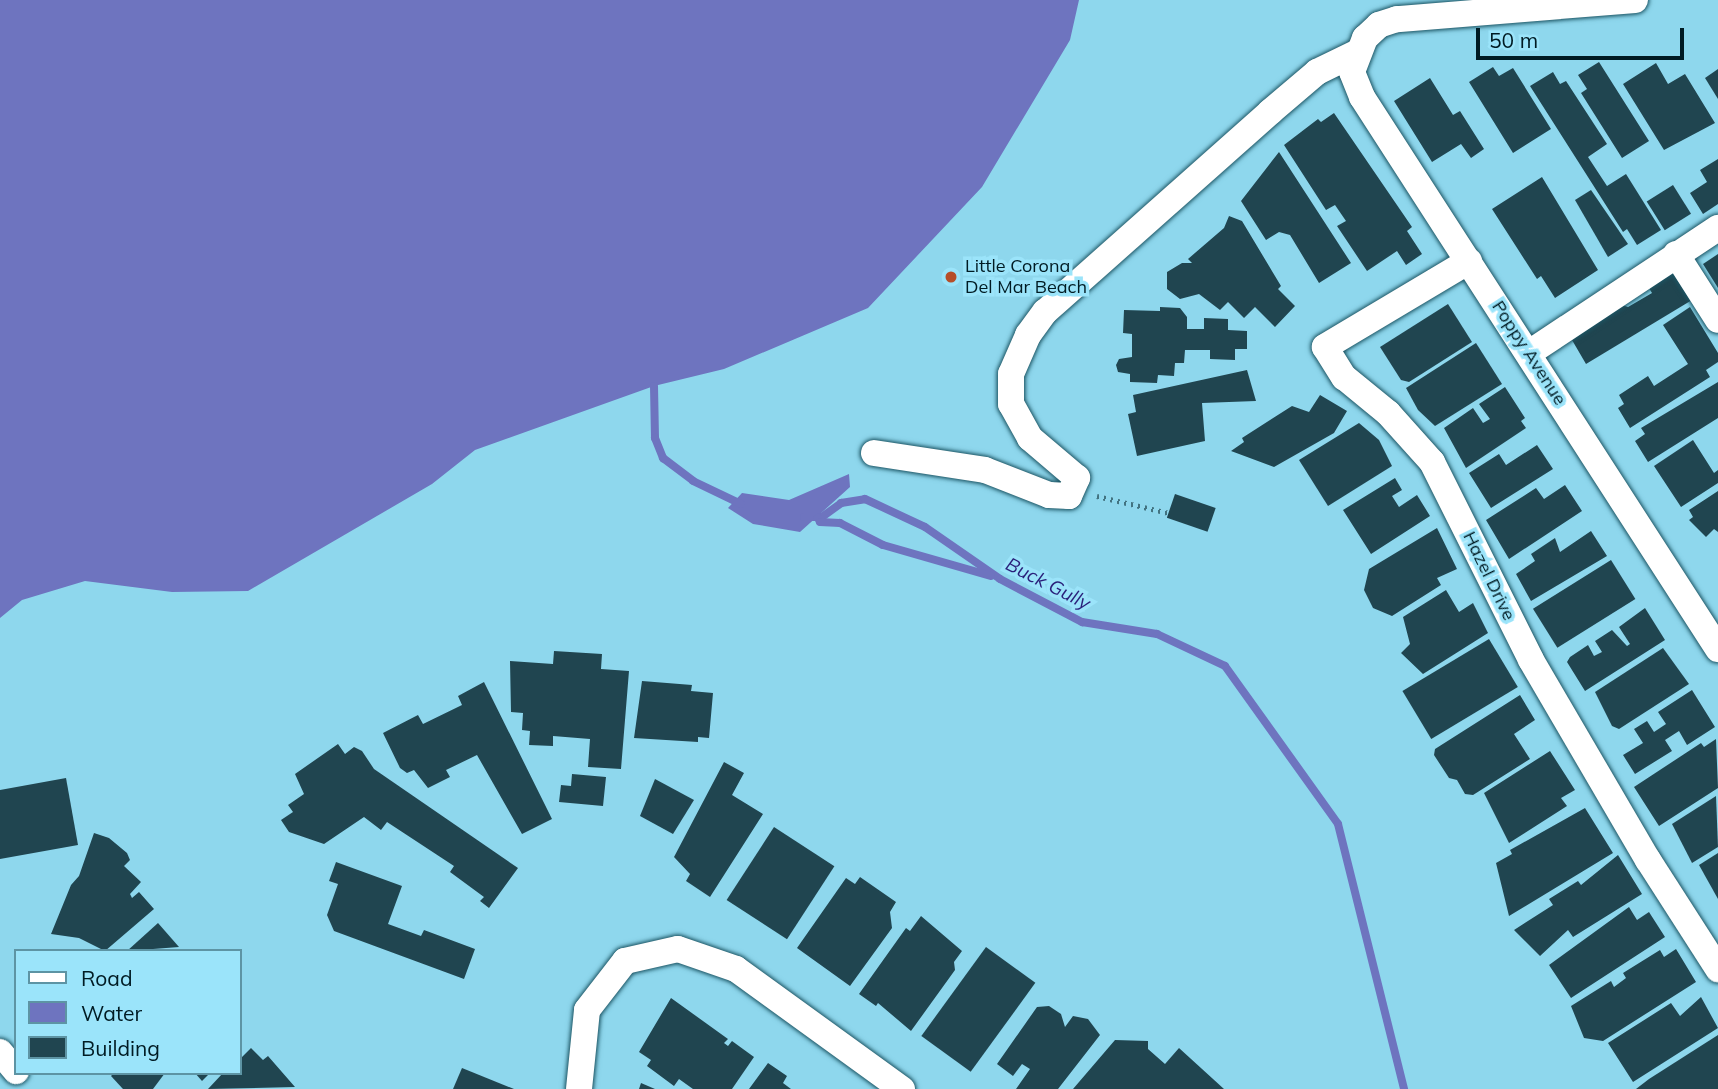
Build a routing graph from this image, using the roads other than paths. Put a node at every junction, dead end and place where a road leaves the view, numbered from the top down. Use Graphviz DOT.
graph roads {
  1 [pos="1635,0"];
  2 [pos="1356,53"];
  3 [pos="1718,228"];
  4 [pos="1676,254"];
  5 [pos="1469,261"];
  6 [pos="1718,320"];
  7 [pos="1529,353"];
  8 [pos="874,453"];
  9 [pos="1718,649"];
  10 [pos="1718,969"];
  11 [pos="0,1052"];
  12 [pos="14,1068"];
  13 [pos="20,1075"];
  14 [pos="32,1089"];
  15 [pos="579,1089"];
  16 [pos="902,1089"];
  1 -- 2 [label="street"];
  2 -- 5 [label="street, Poppy Avenue"];
  2 -- 8 [label="street"];
  3 -- 4 [label="street"];
  4 -- 6 [label="street"];
  4 -- 7 [label="street"];
  5 -- 7 [label="street, Poppy Avenue"];
  5 -- 10 [label="street, Hazel Drive"];
  7 -- 9 [label="street, Poppy Avenue"];
  11 -- 12 [label="street"];
  13 -- 14 [label="street"];
  15 -- 16 [label="street"];
}
